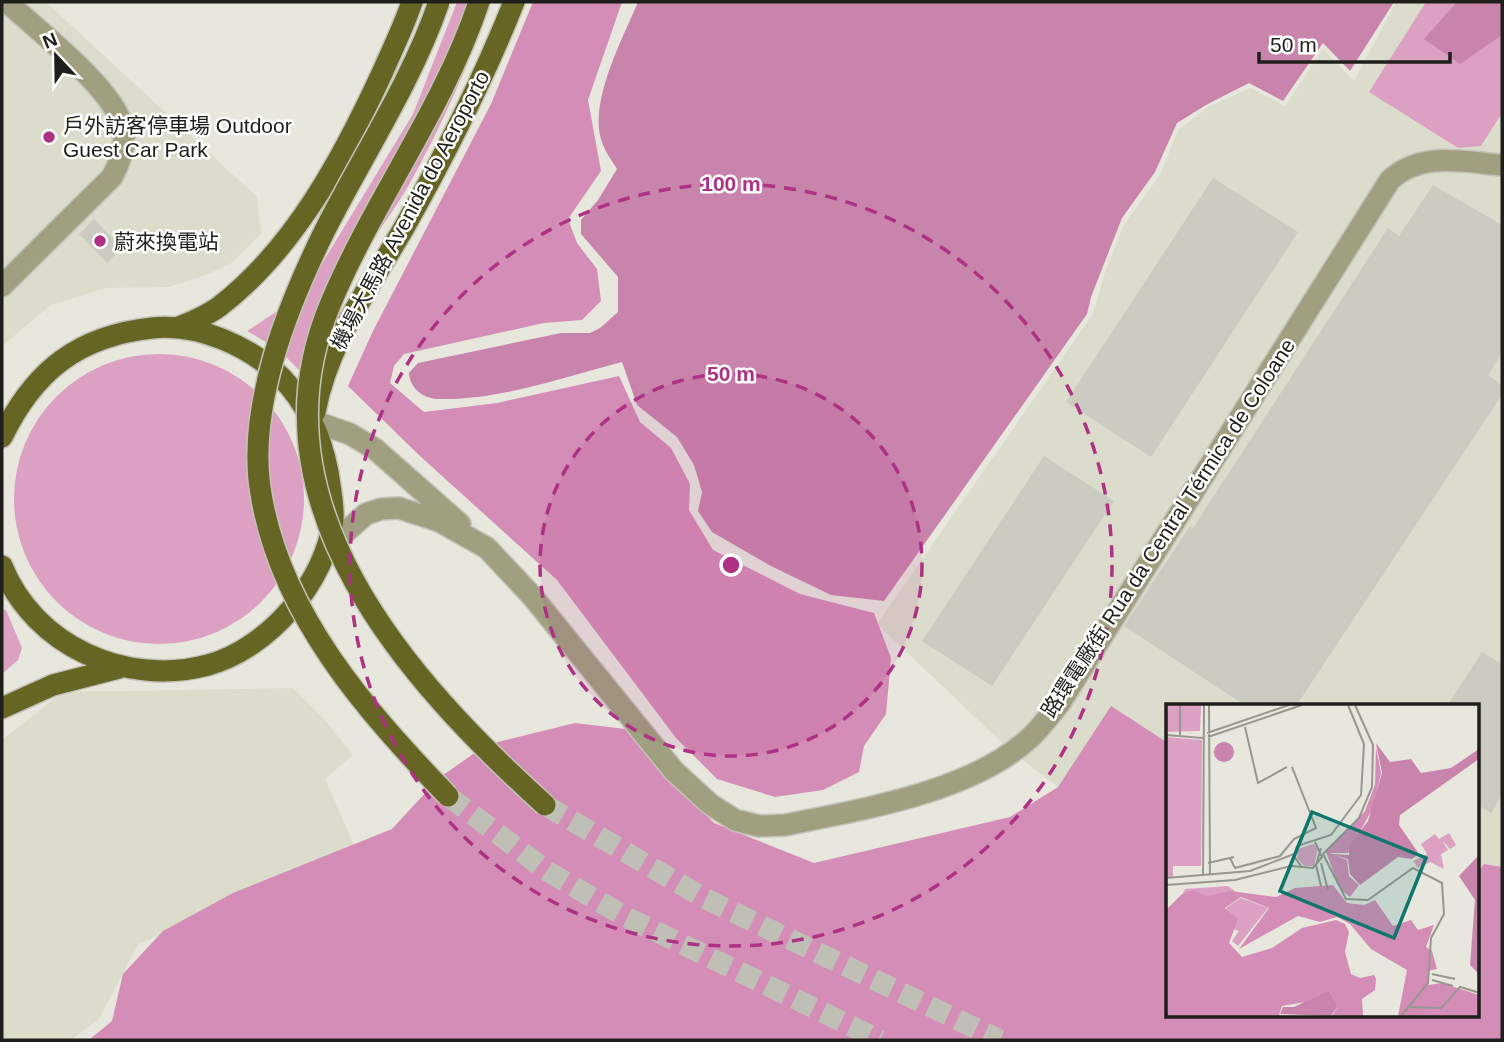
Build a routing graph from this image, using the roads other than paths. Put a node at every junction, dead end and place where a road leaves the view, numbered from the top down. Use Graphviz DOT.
graph roads {
  1 [pos="7,2"];
  2 [pos="412,2"];
  3 [pos="439,2"];
  4 [pos="479,2"];
  5 [pos="514,2"];
  6 [pos="1502,165"];
  7 [pos="2,286"];
  8 [pos="177,328"];
  9 [pos="313,421"];
  10 [pos="2,437"];
  11 [pos="487,548"];
  12 [pos="326,549"];
  13 [pos="2,566"];
  14 [pos="124,667"];
  15 [pos="2,708"];
  16 [pos="448,796"];
  17 [pos="545,805"];
  1 -- 7 [label="street"];
  2 -- 8 [label="main road"];
  3 -- 16 [label="main road, bridge"];
  4 -- 17 [label="main road, bridge"];
  5 -- 9 [label="main road, 機場大馬路 Avenida do Aeroporto"];
  6 -- 11 [label="street, 路環電廠街 Rua da Central Térmica de Coloane"];
  8 -- 9 [label="main road"];
  8 -- 10 [label="main road"];
  9 -- 11 [label="street"];
  9 -- 12 [label="main road"];
  11 -- 12 [label="street, 路環電廠街 Rua da Central Térmica de Coloane"];
  12 -- 14 [label="main road"];
  13 -- 14 [label="main road"];
  14 -- 15 [label="main road"];
}
